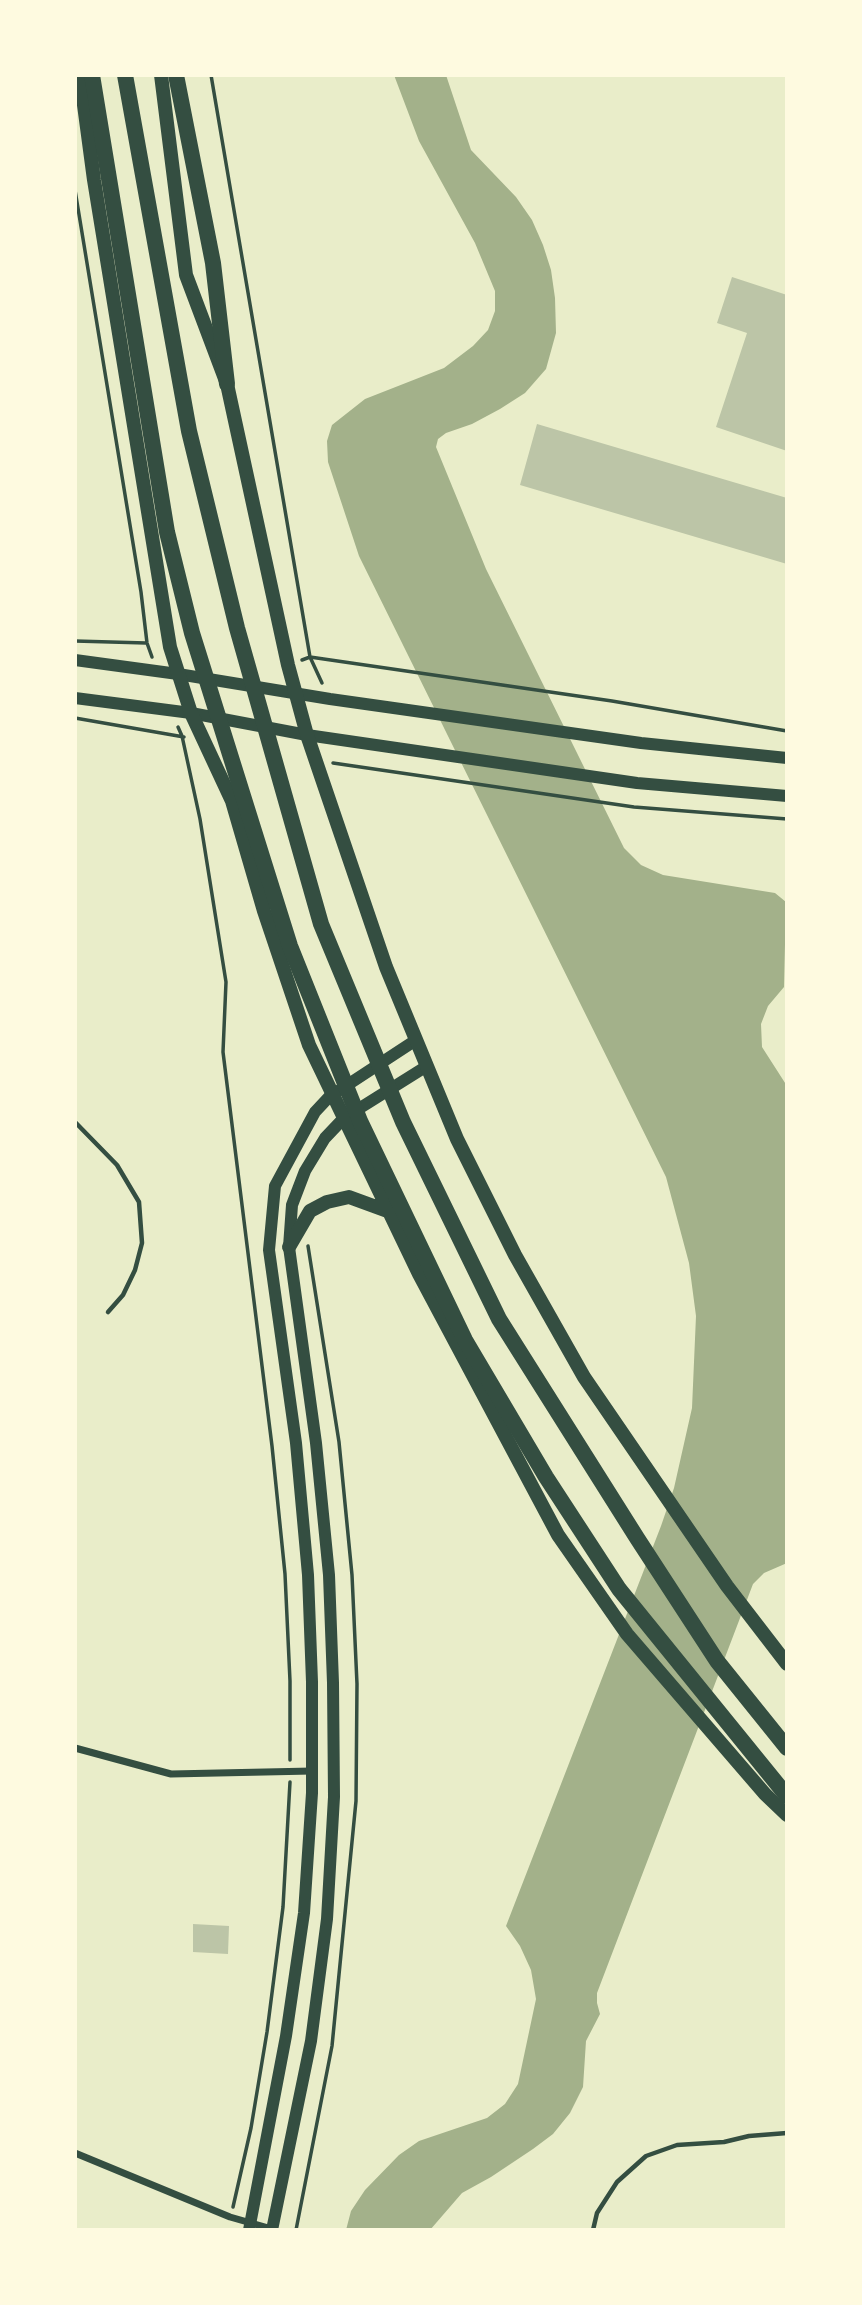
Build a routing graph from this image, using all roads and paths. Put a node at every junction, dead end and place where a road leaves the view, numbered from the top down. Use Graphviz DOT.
graph roads {
  1 [pos="80,75"];
  2 [pos="92,75"];
  3 [pos="125,75"];
  4 [pos="161,75"];
  5 [pos="211,75"];
  6 [pos="177,83"];
  7 [pos="75,190"];
  8 [pos="227,384"];
  9 [pos="310,657"];
  10 [pos="75,660"];
  11 [pos="157,671"];
  12 [pos="178,674"];
  13 [pos="297,694"];
  14 [pos="75,698"];
  15 [pos="330,699"];
  16 [pos="170,710"];
  17 [pos="191,713"];
  18 [pos="787,731"];
  19 [pos="307,734"];
  20 [pos="349,741"];
  21 [pos="787,758"];
  22 [pos="787,796"];
  23 [pos="787,819"];
  24 [pos="416,1040"];
  25 [pos="427,1066"];
  26 [pos="333,1094"];
  27 [pos="344,1118"];
  28 [pos="75,1122"];
  29 [pos="390,1212"];
  30 [pos="289,1247"];
  31 [pos="108,1312"];
  32 [pos="787,1664"];
  33 [pos="75,1748"];
  34 [pos="787,1748"];
  35 [pos="312,1771"];
  36 [pos="290,1772"];
  37 [pos="787,1796"];
  38 [pos="787,1815"];
  39 [pos="787,2133"];
  40 [pos="75,2153"];
  41 [pos="230,2217"];
  42 [pos="250,2227"];
  43 [pos="272,2229"];
  44 [pos="593,2230"];
  1 -- 12 [label="main road"];
  2 -- 37 [label="highway"];
  3 -- 34 [label="highway"];
  4 -- 8 [label="main road"];
  5 -- 9 [label="path"];
  6 -- 8 [label="highway"];
  7 -- 11 [label="path"];
  8 -- 13 [label="main road"];
  9 -- 15 [label="path"];
  9 -- 18 [label="path"];
  10 -- 11 [label="main road"];
  11 -- 12 [label="main road"];
  12 -- 13 [label="main road"];
  12 -- 17 [label="main road"];
  13 -- 15 [label="main road"];
  13 -- 19 [label="main road"];
  14 -- 16 [label="main road"];
  15 -- 21 [label="main road"];
  16 -- 17 [label="main road"];
  16 -- 36 [label="path"];
  17 -- 19 [label="main road"];
  17 -- 26 [label="main road"];
  19 -- 20 [label="main road"];
  19 -- 24 [label="main road"];
  20 -- 22 [label="main road"];
  20 -- 23 [label="path"];
  24 -- 25 [label="main road"];
  24 -- 26 [label="main road"];
  25 -- 27 [label="main road"];
  25 -- 32 [label="main road"];
  26 -- 27 [label="main road"];
  26 -- 35 [label="main road"];
  27 -- 29 [label="main road"];
  27 -- 30 [label="main road"];
  28 -- 31 [label="lane"];
  29 -- 30 [label="main road"];
  29 -- 38 [label="main road"];
  30 -- 43 [label="main road"];
  33 -- 36 [label="street"];
  35 -- 36 [label="street"];
  35 -- 42 [label="main road"];
  36 -- 41 [label="path"];
  39 -- 44 [label="lane"];
  40 -- 41 [label="street"];
  41 -- 42 [label="street"];
  42 -- 43 [label="street"];
}
